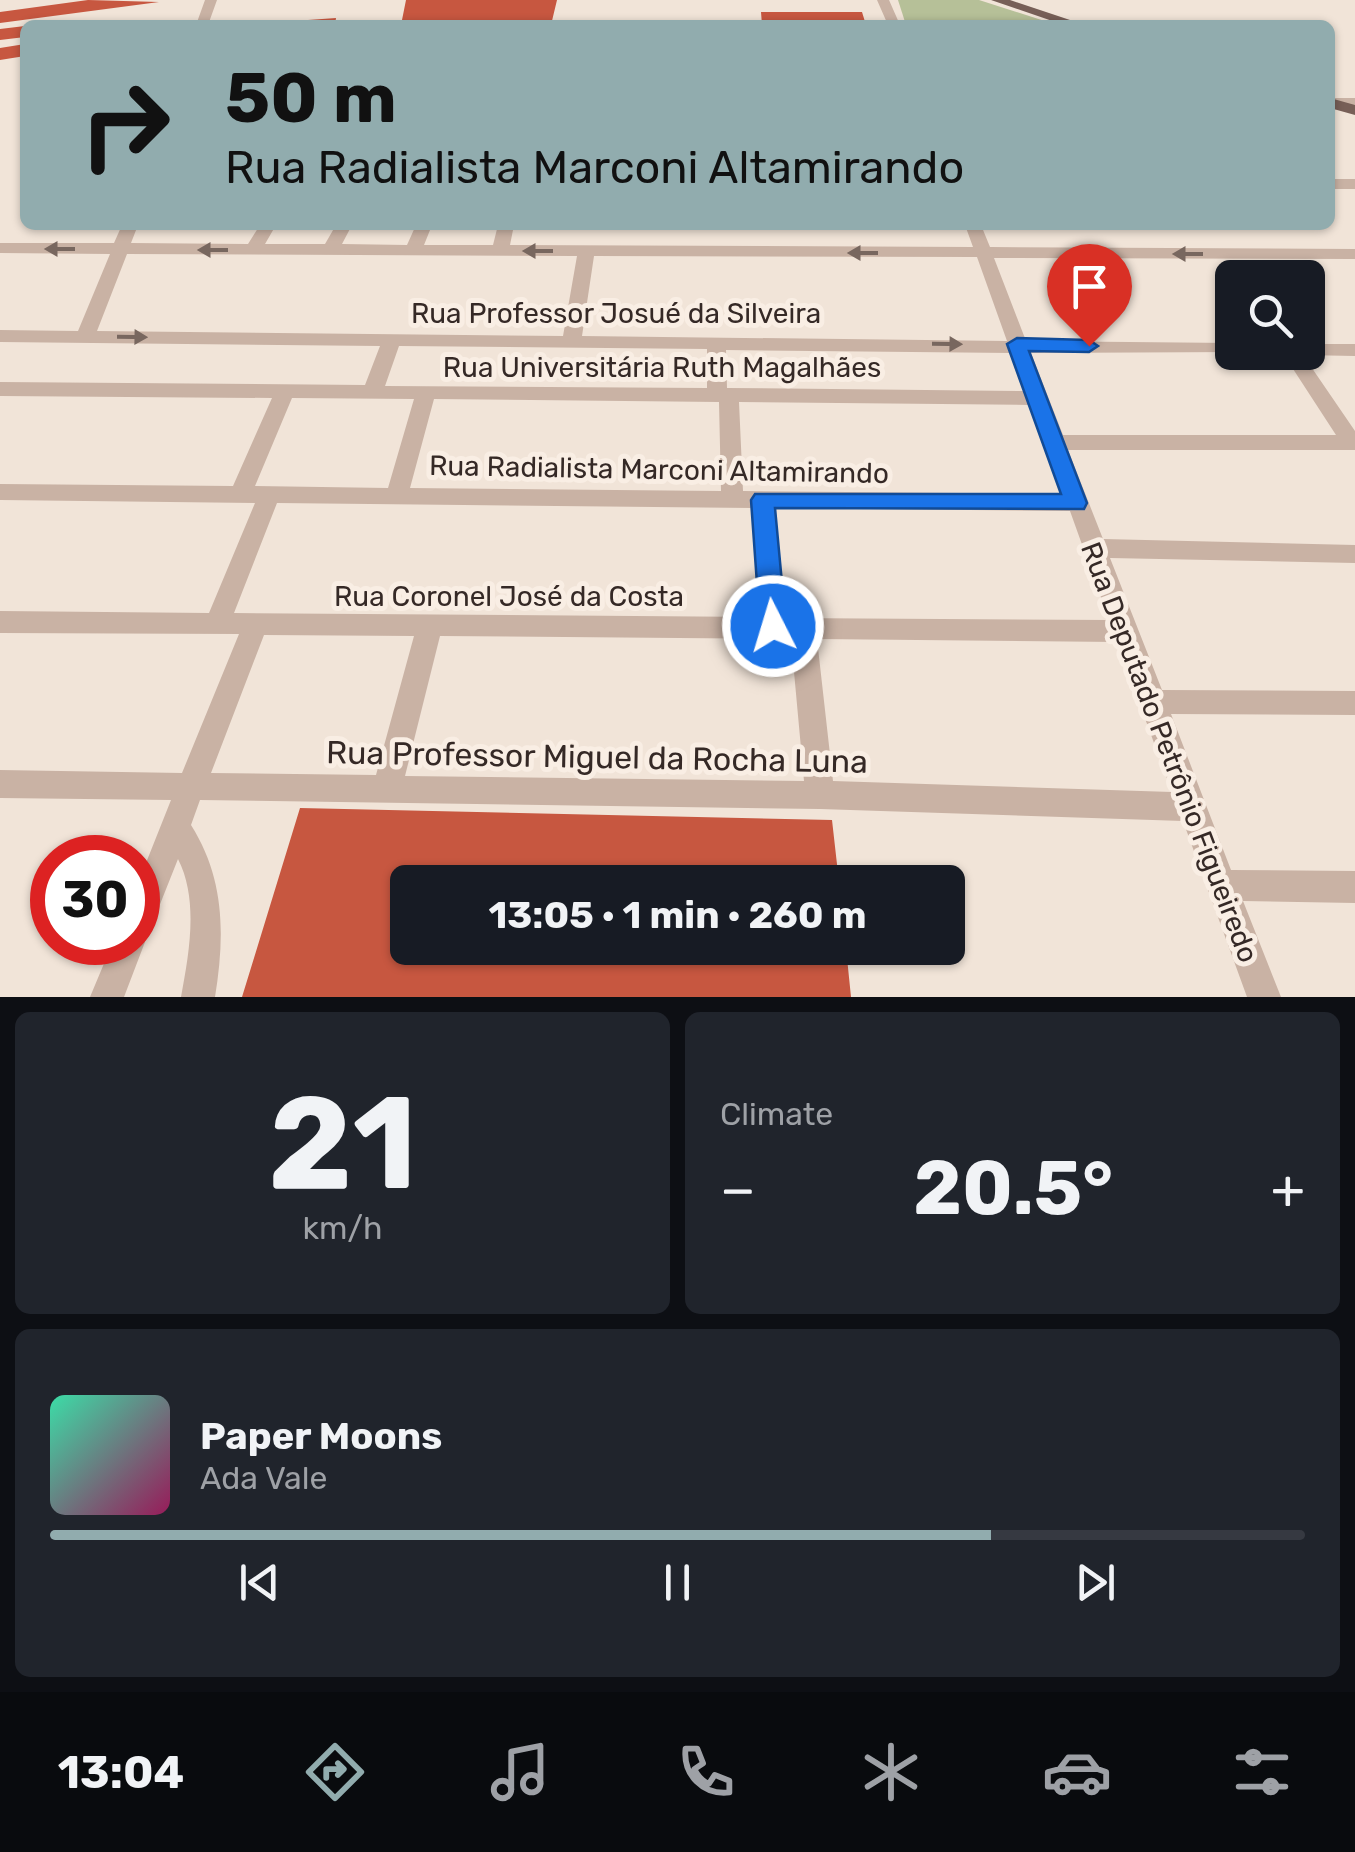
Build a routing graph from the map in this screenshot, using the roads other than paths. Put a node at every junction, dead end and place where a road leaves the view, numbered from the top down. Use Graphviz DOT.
graph roads {
  1 [pos="998,0"];
  2 [pos="1062,20"];
  3 [pos="128,230"];
  4 [pos="265,230"];
  5 [pos="341,230"];
  6 [pos="422,230"];
  7 [pos="505,230"];
  8 [pos="975,230"];
  9 [pos="0,248"];
  10 [pos="120,249"];
  11 [pos="253,250"];
  12 [pos="331,250"];
  13 [pos="500,251"];
  14 [pos="413,252"];
  15 [pos="586,252"];
  16 [pos="984,254"];
  17 [pos="1355,254"];
  18 [pos="0,336"];
  19 [pos="85,336"];
  20 [pos="392,339"];
  21 [pos="572,339"];
  22 [pos="716,341"];
  23 [pos="1017,344"];
  24 [pos="1215,348"];
  25 [pos="1325,350"];
  26 [pos="1355,350"];
  27 [pos="1303,370"];
  28 [pos="0,388"];
  29 [pos="285,392"];
  30 [pos="372,393"];
  31 [pos="426,393"];
  32 [pos="723,394"];
  33 [pos="1039,398"];
  34 [pos="1054,442"];
  35 [pos="1354,443"];
  36 [pos="0,492"];
  37 [pos="241,494"];
  38 [pos="269,495"];
  39 [pos="397,496"];
  40 [pos="732,499"];
  41 [pos="763,500"];
  42 [pos="1076,503"];
  43 [pos="1092,548"];
  44 [pos="1355,554"];
  45 [pos="0,622"];
  46 [pos="217,624"];
  47 [pos="255,625"];
  48 [pos="430,625"];
  49 [pos="773,626"];
  50 [pos="803,628"];
  51 [pos="1124,631"];
  52 [pos="1152,702"];
  53 [pos="1355,703"];
  54 [pos="0,784"];
  55 [pos="192,786"];
  56 [pos="387,789"];
  57 [pos="820,795"];
  58 [pos="1194,806"];
  59 [pos="176,826"];
  60 [pos="160,866"];
  61 [pos="1222,886"];
  62 [pos="1355,887"];
  63 [pos="120,965"];
  64 [pos="107,997"];
  65 [pos="198,997"];
  66 [pos="1264,997"];
  1 -- 2 [label="main road"];
  3 -- 10 [label="street"];
  4 -- 11 [label="street"];
  5 -- 12 [label="street"];
  6 -- 14 [label="street"];
  7 -- 13 [label="street"];
  8 -- 16 [label="street, Rua Deputado Petrônio Figueiredo"];
  10 -- 9 [label="street, one-way"];
  11 -- 10 [label="street, one-way"];
  10 -- 19 [label="street"];
  11 -- 12 [label="street"];
  12 -- 14 [label="street"];
  13 -- 14 [label="street"];
  15 -- 13 [label="street, one-way"];
  16 -- 15 [label="street, one-way"];
  15 -- 21 [label="street"];
  17 -- 16 [label="street, one-way"];
  16 -- 23 [label="street, Rua Deputado Petrônio Figueiredo"];
  18 -- 19 [label="street, Rua Professor Josué da Silveira"];
  19 -- 20 [label="street, Rua Professor Josué da Silveira, one-way"];
  20 -- 21 [label="street, Rua Professor Josué da Silveira"];
  20 -- 30 [label="street"];
  21 -- 22 [label="street, Rua Professor Josué da Silveira"];
  22 -- 23 [label="street, Rua Professor Josué da Silveira, one-way"];
  22 -- 32 [label="street"];
  23 -- 24 [label="street, Rua Professor Josué da Silveira"];
  23 -- 33 [label="street, Rua Deputado Petrônio Figueiredo"];
  25 -- 26 [label="street"];
  27 -- 35 [label="street"];
  28 -- 29 [label="street, Rua Universitária Ruth Magalhães"];
  29 -- 30 [label="street, Rua Universitária Ruth Magalhães"];
  29 -- 37 [label="street"];
  30 -- 31 [label="street, Rua Universitária Ruth Magalhães"];
  31 -- 32 [label="street, Rua Universitária Ruth Magalhães"];
  31 -- 39 [label="street"];
  32 -- 33 [label="street, Rua Universitária Ruth Magalhães"];
  32 -- 40 [label="street"];
  33 -- 34 [label="street, Rua Deputado Petrônio Figueiredo"];
  34 -- 35 [label="street"];
  34 -- 42 [label="street, Rua Deputado Petrônio Figueiredo"];
  36 -- 37 [label="street, Rua Radialista Marconi Altamirando"];
  37 -- 38 [label="street, Rua Radialista Marconi Altamirando"];
  38 -- 39 [label="street, Rua Radialista Marconi Altamirando"];
  38 -- 46 [label="street"];
  39 -- 40 [label="street, Rua Radialista Marconi Altamirando"];
  40 -- 41 [label="street, Rua Radialista Marconi Altamirando"];
  41 -- 42 [label="street, Rua Radialista Marconi Altamirando"];
  41 -- 49 [label="street"];
  42 -- 43 [label="street, Rua Deputado Petrônio Figueiredo"];
  43 -- 44 [label="street"];
  43 -- 51 [label="street, Rua Deputado Petrônio Figueiredo"];
  45 -- 46 [label="street, Rua Coronel José da Costa"];
  46 -- 47 [label="street, Rua Coronel José da Costa"];
  47 -- 48 [label="street, Rua Coronel José da Costa"];
  47 -- 55 [label="street"];
  48 -- 49 [label="street, Rua Coronel José da Costa"];
  48 -- 56 [label="street"];
  49 -- 50 [label="street, Rua Coronel José da Costa"];
  50 -- 51 [label="street, Rua Coronel José da Costa"];
  50 -- 57 [label="street"];
  51 -- 52 [label="street, Rua Deputado Petrônio Figueiredo"];
  52 -- 53 [label="street"];
  52 -- 58 [label="street, Rua Deputado Petrônio Figueiredo"];
  54 -- 55 [label="street, Rua Professor Miguel da Rocha Luna"];
  55 -- 56 [label="street, Rua Professor Miguel da Rocha Luna"];
  55 -- 59 [label="street"];
  56 -- 57 [label="street, Rua Professor Miguel da Rocha Luna"];
  57 -- 58 [label="street, Rua Professor Miguel da Rocha Luna"];
  58 -- 61 [label="street, Rua Deputado Petrônio Figueiredo"];
  59 -- 60 [label="street"];
  59 -- 65 [label="street"];
  61 -- 62 [label="street"];
  61 -- 66 [label="street, Rua Deputado Petrônio Figueiredo"];
  63 -- 64 [label="street"];
}
